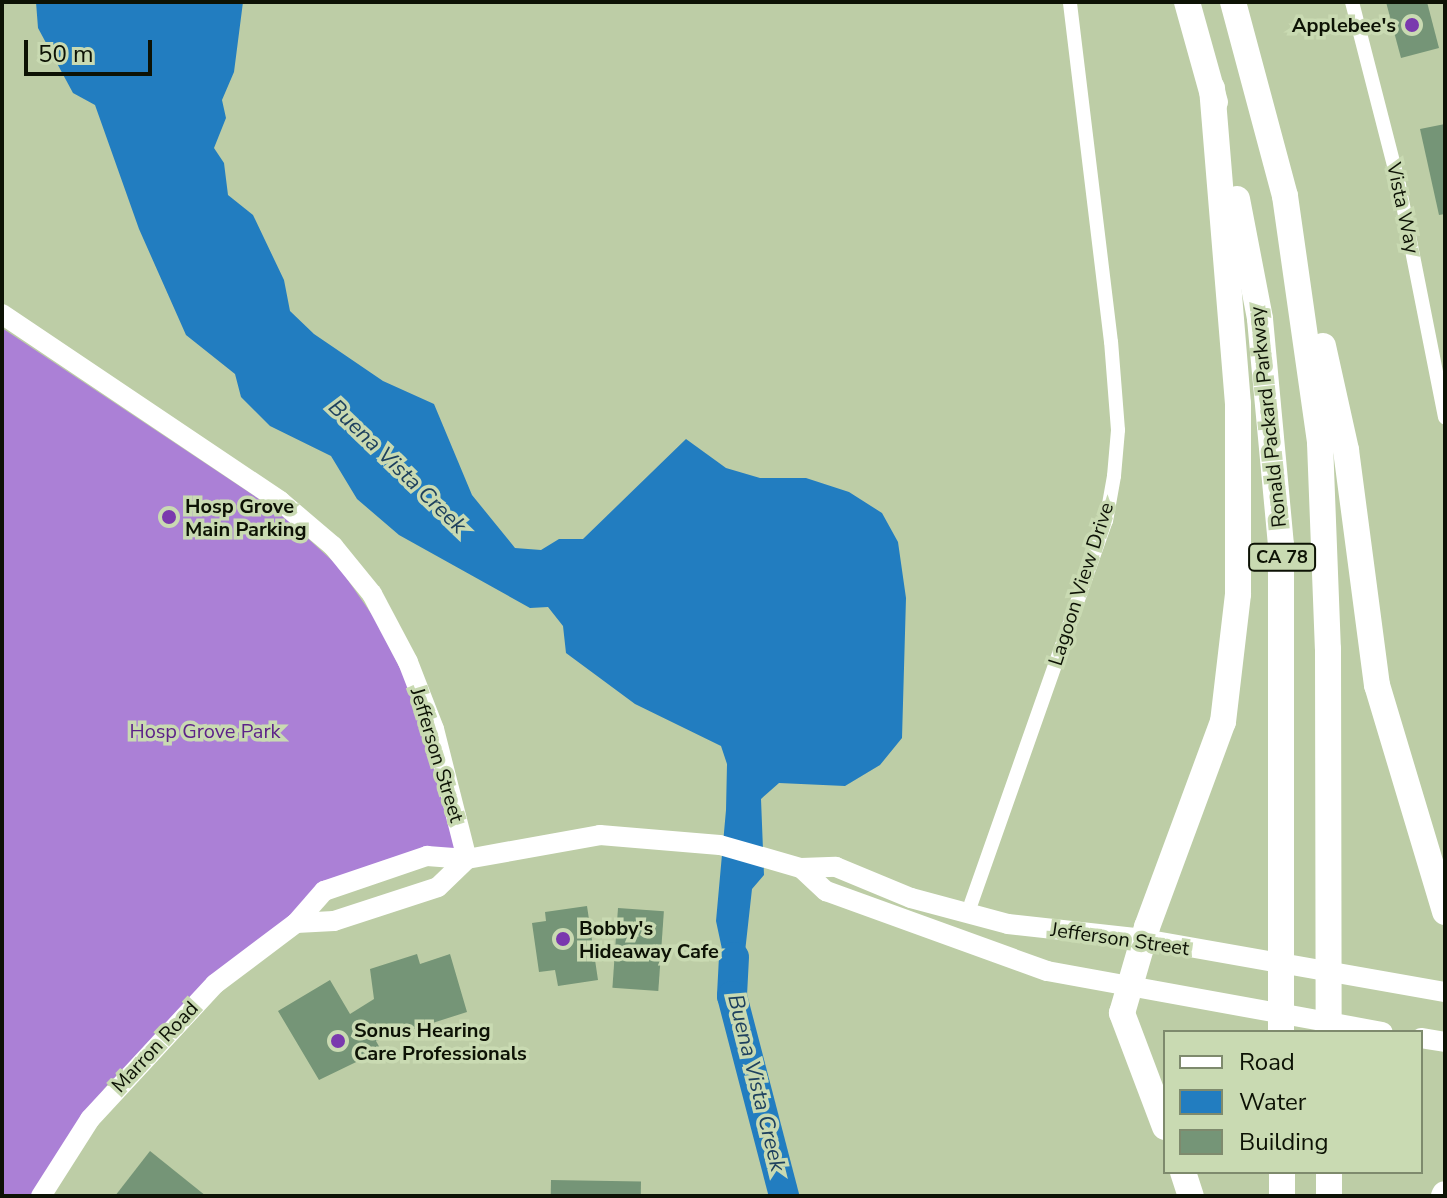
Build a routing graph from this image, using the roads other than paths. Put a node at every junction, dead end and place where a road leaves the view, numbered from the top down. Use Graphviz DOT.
graph roads {
  1 [pos="1070,2"];
  2 [pos="1187,2"];
  3 [pos="1233,2"];
  4 [pos="1352,2"];
  5 [pos="1212,88"];
  6 [pos="1285,196"];
  7 [pos="2,314"];
  8 [pos="1445,417"];
  9 [pos="467,859"];
  10 [pos="801,868"];
  11 [pos="1445,912"];
  12 [pos="967,915"];
  13 [pos="296,923"];
  14 [pos="1144,939"];
  15 [pos="1132,987"];
  16 [pos="1445,992"];
  17 [pos="1281,1030"];
  18 [pos="1329,1030"];
  19 [pos="1370,1030"];
  20 [pos="1423,1038"];
  21 [pos="1445,1042"];
  22 [pos="1163,1122"];
  23 [pos="1184,1174"];
  24 [pos="1282,1174"];
  25 [pos="1329,1174"];
  26 [pos="41,1196"];
  27 [pos="1191,1196"];
  28 [pos="1282,1196"];
  29 [pos="1329,1196"];
  1 -- 12 [label="street, Lagoon View Drive"];
  2 -- 5 [label="highway, Ronald Packard Parkway / CA 78"];
  3 -- 6 [label="highway, CA 78"];
  4 -- 8 [label="street, Vista Way"];
  5 -- 14 [label="highway"];
  5 -- 17 [label="highway, Ronald Packard Parkway / CA 78"];
  6 -- 11 [label="highway"];
  6 -- 18 [label="highway, CA 78"];
  7 -- 9 [label="main road, Jefferson Street"];
  9 -- 10 [label="main road, Jefferson Street"];
  9 -- 13 [label="main road"];
  9 -- 13 [label="main road, Marron Road"];
  10 -- 12 [label="main road, Jefferson Street"];
  10 -- 15 [label="main road, Jefferson Street"];
  12 -- 14 [label="main road, Jefferson Street"];
  13 -- 26 [label="main road, Marron Road"];
  14 -- 15 [label="highway"];
  14 -- 16 [label="main road, Jefferson Street"];
  15 -- 19 [label="main road, Jefferson Street"];
  15 -- 22 [label="highway"];
  20 -- 21 [label="main road"];
  23 -- 27 [label="highway"];
  24 -- 28 [label="highway"];
  25 -- 29 [label="highway"];
}
